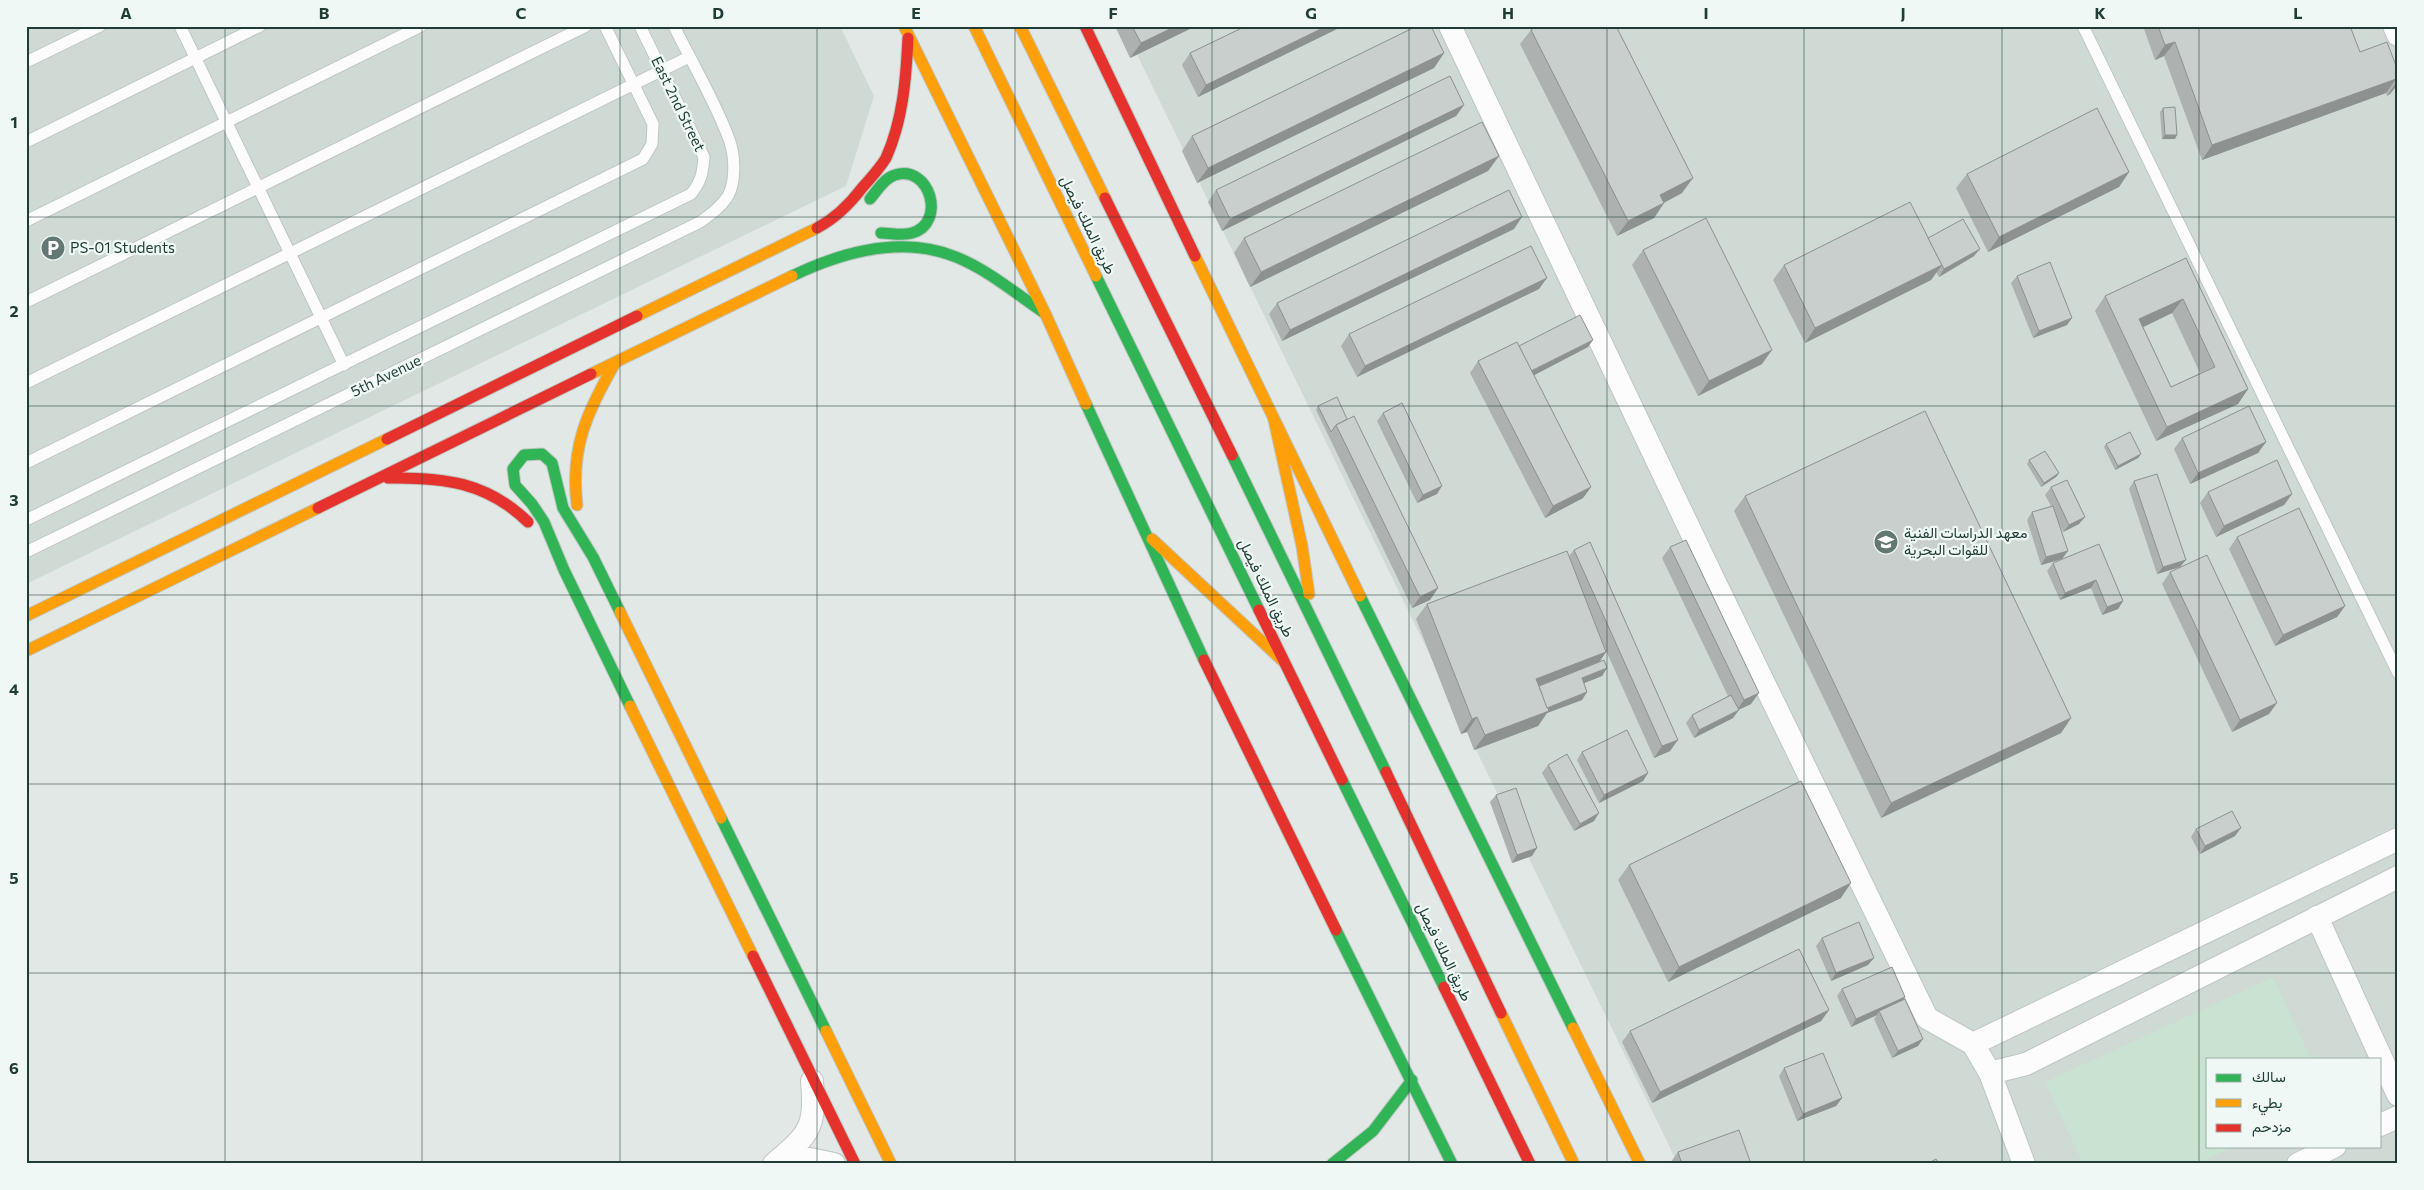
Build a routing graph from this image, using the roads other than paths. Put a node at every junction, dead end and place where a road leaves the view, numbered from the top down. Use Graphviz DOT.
graph roads {
  1 [pos="100,26"];
  2 [pos="180,26"];
  3 [pos="260,26"];
  4 [pos="421,26"];
  5 [pos="586,26"];
  6 [pos="605,26"];
  7 [pos="640,26"];
  8 [pos="674,26"];
  9 [pos="974,26"];
  10 [pos="1020,26"];
  11 [pos="1085,26"];
  12 [pos="1450,26"];
  13 [pos="2083,26"];
  14 [pos="2394,26"];
  15 [pos="906,30"];
  16 [pos="2398,35"];
  17 [pos="689,57"];
  18 [pos="195,58"];
  19 [pos="26,62"];
  20 [pos="662,71"];
  21 [pos="634,84"];
  22 [pos="226,122"];
  23 [pos="26,142"];
  24 [pos="731,184"];
  25 [pos="699,185"];
  26 [pos="258,188"];
  27 [pos="26,221"];
  28 [pos="808,233"];
  29 [pos="872,235"];
  30 [pos="854,242"];
  31 [pos="290,254"];
  32 [pos="822,262"];
  33 [pos="26,302"];
  34 [pos="1045,313"];
  35 [pos="321,317"];
  36 [pos="615,363"];
  37 [pos="344,365"];
  38 [pos="26,384"];
  39 [pos="1274,420"];
  40 [pos="26,463"];
  41 [pos="379,479"];
  42 [pos="26,520"];
  43 [pos="1142,530"];
  44 [pos="26,552"];
  45 [pos="592,556"];
  46 [pos="564,570"];
  47 [pos="26,616"];
  48 [pos="1312,618"];
  49 [pos="26,651"];
  50 [pos="1287,664"];
  51 [pos="2398,673"];
  52 [pos="2398,839"];
  53 [pos="2398,877"];
  54 [pos="2317,917"];
  55 [pos="1973,1044"];
  56 [pos="2381,1058"];
  57 [pos="2382,1060"];
  58 [pos="1990,1073"];
  59 [pos="812,1075"];
  60 [pos="1412,1080"];
  61 [pos="2398,1095"];
  62 [pos="2398,1117"];
  63 [pos="2382,1124"];
  64 [pos="2331,1148"];
  65 [pos="774,1164"];
  66 [pos="791,1164"];
  67 [pos="834,1164"];
  68 [pos="855,1164"];
  69 [pos="891,1164"];
  70 [pos="1332,1164"];
  71 [pos="1452,1164"];
  72 [pos="1530,1164"];
  73 [pos="1574,1164"];
  74 [pos="1640,1164"];
  75 [pos="2024,1164"];
  76 [pos="2298,1164"];
  1 -- 19 [label="lane"];
  2 -- 18 [label="lane"];
  3 -- 18 [label="lane"];
  4 -- 22 [label="lane"];
  5 -- 26 [label="lane"];
  6 -- 21 [label="lane"];
  7 -- 20 [label="lane, East 2nd Street"];
  8 -- 17 [label="lane, East 2nd Street"];
  9 -- 50 [label="main road, طريق الملك فيصل"];
  10 -- 48 [label="main road, طريق الملك فيصل"];
  11 -- 39 [label="main road"];
  12 -- 55 [label="street"];
  13 -- 51 [label="lane"];
  14 -- 16 [label="street"];
  15 -- 28 [label="main road"];
  15 -- 34 [label="main road"];
  17 -- 20 [label="lane"];
  17 -- 24 [label="lane, East 2nd Street"];
  18 -- 22 [label="lane"];
  18 -- 23 [label="lane"];
  20 -- 21 [label="lane"];
  20 -- 25 [label="lane, East 2nd Street"];
  21 -- 31 [label="lane"];
  21 -- 35 [label="lane"];
  22 -- 26 [label="lane"];
  22 -- 27 [label="lane"];
  24 -- 44 [label="lane, 5th Avenue"];
  25 -- 37 [label="lane, 5th Avenue"];
  26 -- 31 [label="lane"];
  26 -- 33 [label="lane"];
  28 -- 29 [label="main road"];
  28 -- 47 [label="main road"];
  30 -- 32 [label="main road"];
  31 -- 35 [label="lane"];
  31 -- 38 [label="lane"];
  32 -- 34 [label="main road"];
  32 -- 36 [label="main road"];
  34 -- 43 [label="main road"];
  35 -- 37 [label="lane"];
  35 -- 40 [label="lane"];
  36 -- 41 [label="main road"];
  36 -- 45 [label="main road"];
  37 -- 42 [label="lane, 5th Avenue"];
  39 -- 48 [label="main road"];
  39 -- 74 [label="main road"];
  41 -- 46 [label="main road"];
  41 -- 49 [label="main road"];
  43 -- 50 [label="main road"];
  43 -- 60 [label="main road"];
  45 -- 46 [label="main road"];
  45 -- 69 [label="main road"];
  46 -- 59 [label="main road"];
  48 -- 73 [label="main road, طريق الملك فيصل"];
  50 -- 72 [label="main road, طريق الملك فيصل"];
  52 -- 55 [label="street"];
  53 -- 54 [label="street"];
  54 -- 56 [label="street"];
  54 -- 58 [label="street"];
  55 -- 58 [label="street"];
  57 -- 61 [label="street"];
  58 -- 75 [label="street"];
  59 -- 65 [label="street"];
  59 -- 68 [label="main road"];
  60 -- 70 [label="main road"];
  60 -- 71 [label="main road"];
  62 -- 63 [label="street"];
  64 -- 76 [label="street"];
  66 -- 67 [label="street"];
}
